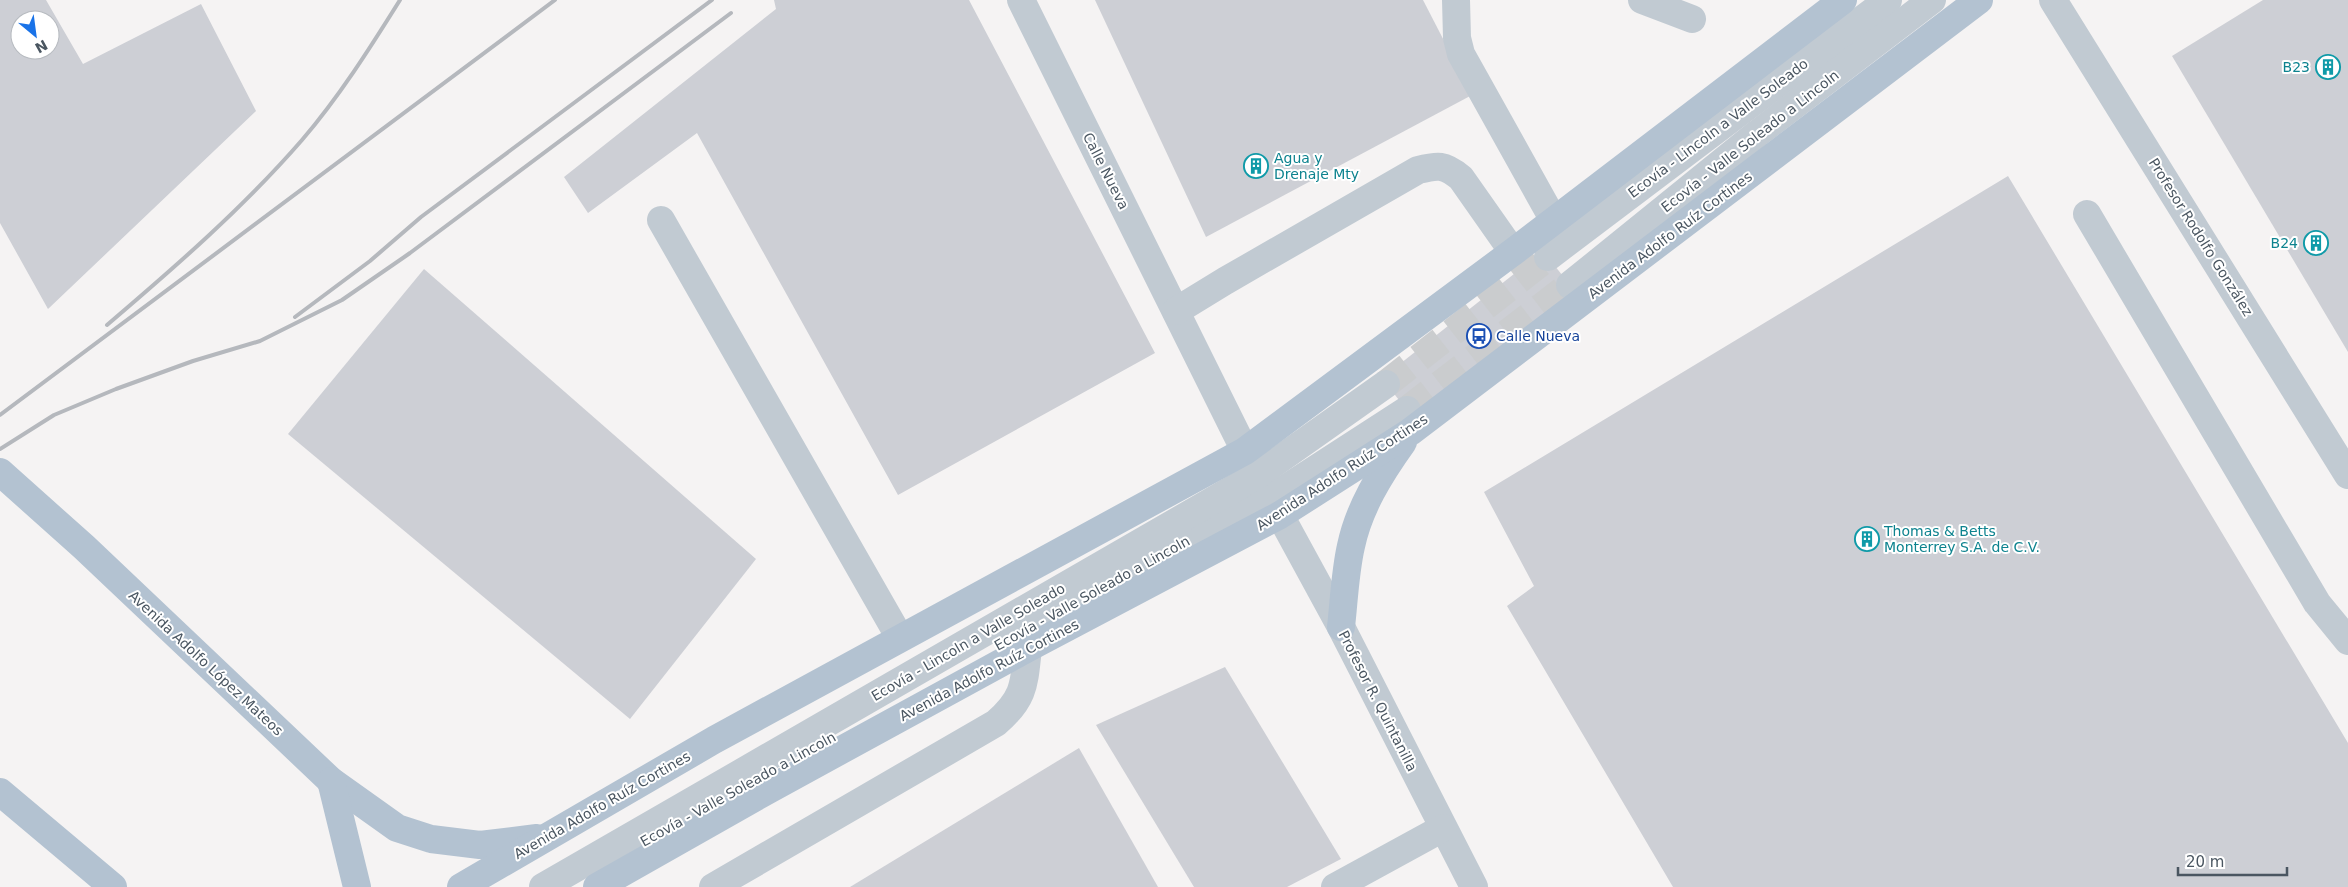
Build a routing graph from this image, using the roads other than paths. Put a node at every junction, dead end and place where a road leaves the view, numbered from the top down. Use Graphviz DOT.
graph roads {
  1 [pos="1021,0"];
  2 [pos="1456,0"];
  3 [pos="1642,0"];
  4 [pos="1843,0"];
  5 [pos="1888,0"];
  6 [pos="1932,0"];
  7 [pos="1979,0"];
  8 [pos="2053,0"];
  9 [pos="1692,19"];
  10 [pos="2087,214"];
  11 [pos="1553,219"];
  12 [pos="661,220"];
  13 [pos="1513,252"];
  14 [pos="1548,257"];
  15 [pos="1570,284"];
  16 [pos="1176,311"];
  17 [pos="1386,384"];
  18 [pos="1409,421"];
  19 [pos="1245,451"];
  20 [pos="0,472"];
  21 [pos="2348,475"];
  22 [pos="1270,496"];
  23 [pos="1341,627"];
  24 [pos="900,638"];
  25 [pos="2348,641"];
  26 [pos="1028,648"];
  27 [pos="331,781"];
  28 [pos="0,792"];
  29 [pos="1443,828"];
  30 [pos="548,837"];
  31 [pos="105,885"];
  32 [pos="357,887"];
  33 [pos="461,887"];
  34 [pos="543,887"];
  35 [pos="564,887"];
  36 [pos="598,887"];
  37 [pos="713,887"];
  38 [pos="1335,887"];
  39 [pos="1474,887"];
  1 -- 16 [label="street, Calle Nueva"];
  2 -- 11 [label="street"];
  3 -- 9 [label="street"];
  4 -- 11 [label="main road, Avenida Adolfo Ruíz Cortines"];
  5 -- 14 [label="street, Ecovía - Lincoln a Valle Soleado"];
  6 -- 15 [label="street, Ecovía - Valle Soleado a Lincoln"];
  7 -- 18 [label="main road, Avenida Adolfo Ruíz Cortines"];
  8 -- 21 [label="street, Profesor Rodolfo González"];
  10 -- 25 [label="street"];
  11 -- 13 [label="main road, Avenida Adolfo Ruíz Cortines"];
  12 -- 24 [label="street"];
  13 -- 16 [label="street"];
  13 -- 19 [label="main road, Avenida Adolfo Ruíz Cortines"];
  16 -- 19 [label="street, Calle Nueva"];
  17 -- 22 [label="street, Ecovía - Lincoln a Valle Soleado"];
  18 -- 22 [label="main road, Avenida Adolfo Ruíz Cortines"];
  18 -- 23 [label="main road"];
  19 -- 22 [label="street, Profesor R. Quintanilla"];
  19 -- 24 [label="main road, Avenida Adolfo Ruíz Cortines"];
  20 -- 27 [label="main road, Avenida Adolfo López Mateos"];
  22 -- 23 [label="street, Profesor R. Quintanilla"];
  22 -- 26 [label="main road, Avenida Adolfo Ruíz Cortines"];
  22 -- 34 [label="street, Ecovía - Lincoln a Valle Soleado"];
  22 -- 35 [label="street, Ecovía - Valle Soleado a Lincoln"];
  23 -- 29 [label="street, Profesor R. Quintanilla"];
  24 -- 30 [label="main road, Avenida Adolfo Ruíz Cortines"];
  26 -- 36 [label="main road, Avenida Adolfo Ruíz Cortines"];
  26 -- 37 [label="street"];
  27 -- 30 [label="main road, Avenida Adolfo López Mateos"];
  27 -- 32 [label="main road"];
  28 -- 31 [label="main road"];
  29 -- 38 [label="street"];
  29 -- 39 [label="street, Profesor R. Quintanilla"];
  30 -- 33 [label="main road, Avenida Adolfo Ruíz Cortines"];
}
